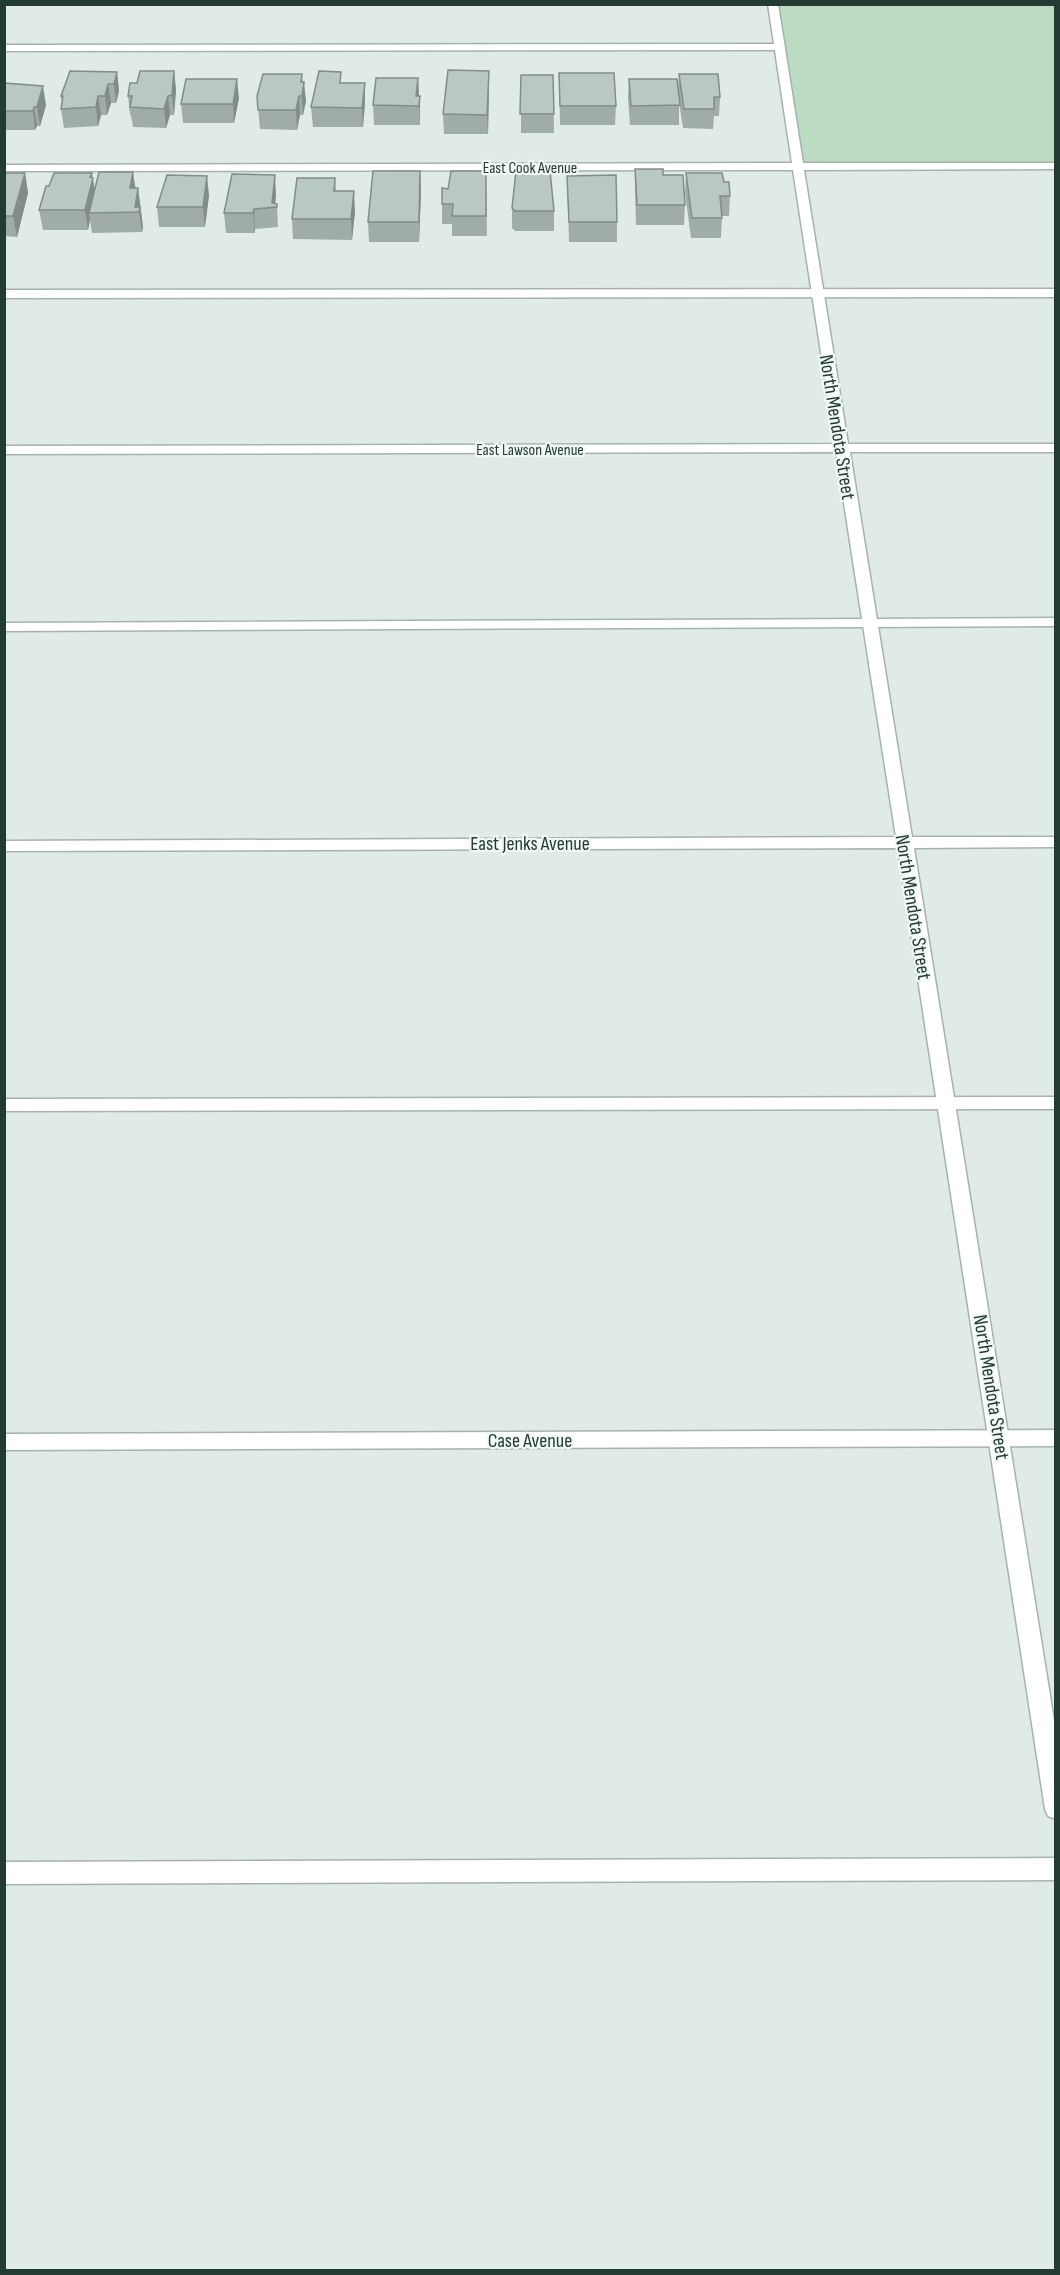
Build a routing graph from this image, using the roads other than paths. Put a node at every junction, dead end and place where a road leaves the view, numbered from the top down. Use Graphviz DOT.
graph roads {
  1 [pos="773,4"];
  2 [pos="780,47"];
  3 [pos="4,48"];
  4 [pos="1056,166"];
  5 [pos="798,167"];
  6 [pos="4,168"];
  7 [pos="818,293"];
  8 [pos="4,294"];
  9 [pos="1056,294"];
  10 [pos="842,448"];
  11 [pos="1056,448"];
  12 [pos="4,450"];
  13 [pos="869,622"];
  14 [pos="1056,622"];
  15 [pos="4,627"];
  16 [pos="1056,842"];
  17 [pos="904,843"];
  18 [pos="4,846"];
  19 [pos="1056,1103"];
  20 [pos="946,1104"];
  21 [pos="4,1106"];
  22 [pos="1000,1438"];
  23 [pos="1056,1438"];
  24 [pos="4,1442"];
  25 [pos="1056,1809"];
  26 [pos="1056,1869"];
  27 [pos="4,1873"];
  1 -- 2 [label="street, North Mendota Street"];
  2 -- 3 [label="street"];
  2 -- 5 [label="street, North Mendota Street"];
  4 -- 5 [label="street, East Cook Avenue"];
  5 -- 6 [label="street, East Cook Avenue"];
  5 -- 7 [label="street, North Mendota Street"];
  7 -- 8 [label="street"];
  7 -- 9 [label="street"];
  7 -- 10 [label="street, North Mendota Street"];
  10 -- 11 [label="street, East Lawson Avenue"];
  10 -- 12 [label="street, East Lawson Avenue"];
  10 -- 13 [label="street, North Mendota Street"];
  13 -- 14 [label="street"];
  13 -- 15 [label="street"];
  13 -- 17 [label="street, North Mendota Street"];
  16 -- 17 [label="street, East Jenks Avenue"];
  17 -- 18 [label="street, East Jenks Avenue"];
  17 -- 20 [label="street, North Mendota Street"];
  19 -- 20 [label="street"];
  20 -- 21 [label="street"];
  20 -- 22 [label="street, North Mendota Street"];
  22 -- 23 [label="street, Case Avenue"];
  22 -- 24 [label="street, Case Avenue"];
  22 -- 25 [label="street, North Mendota Street"];
  26 -- 27 [label="street"];
}
